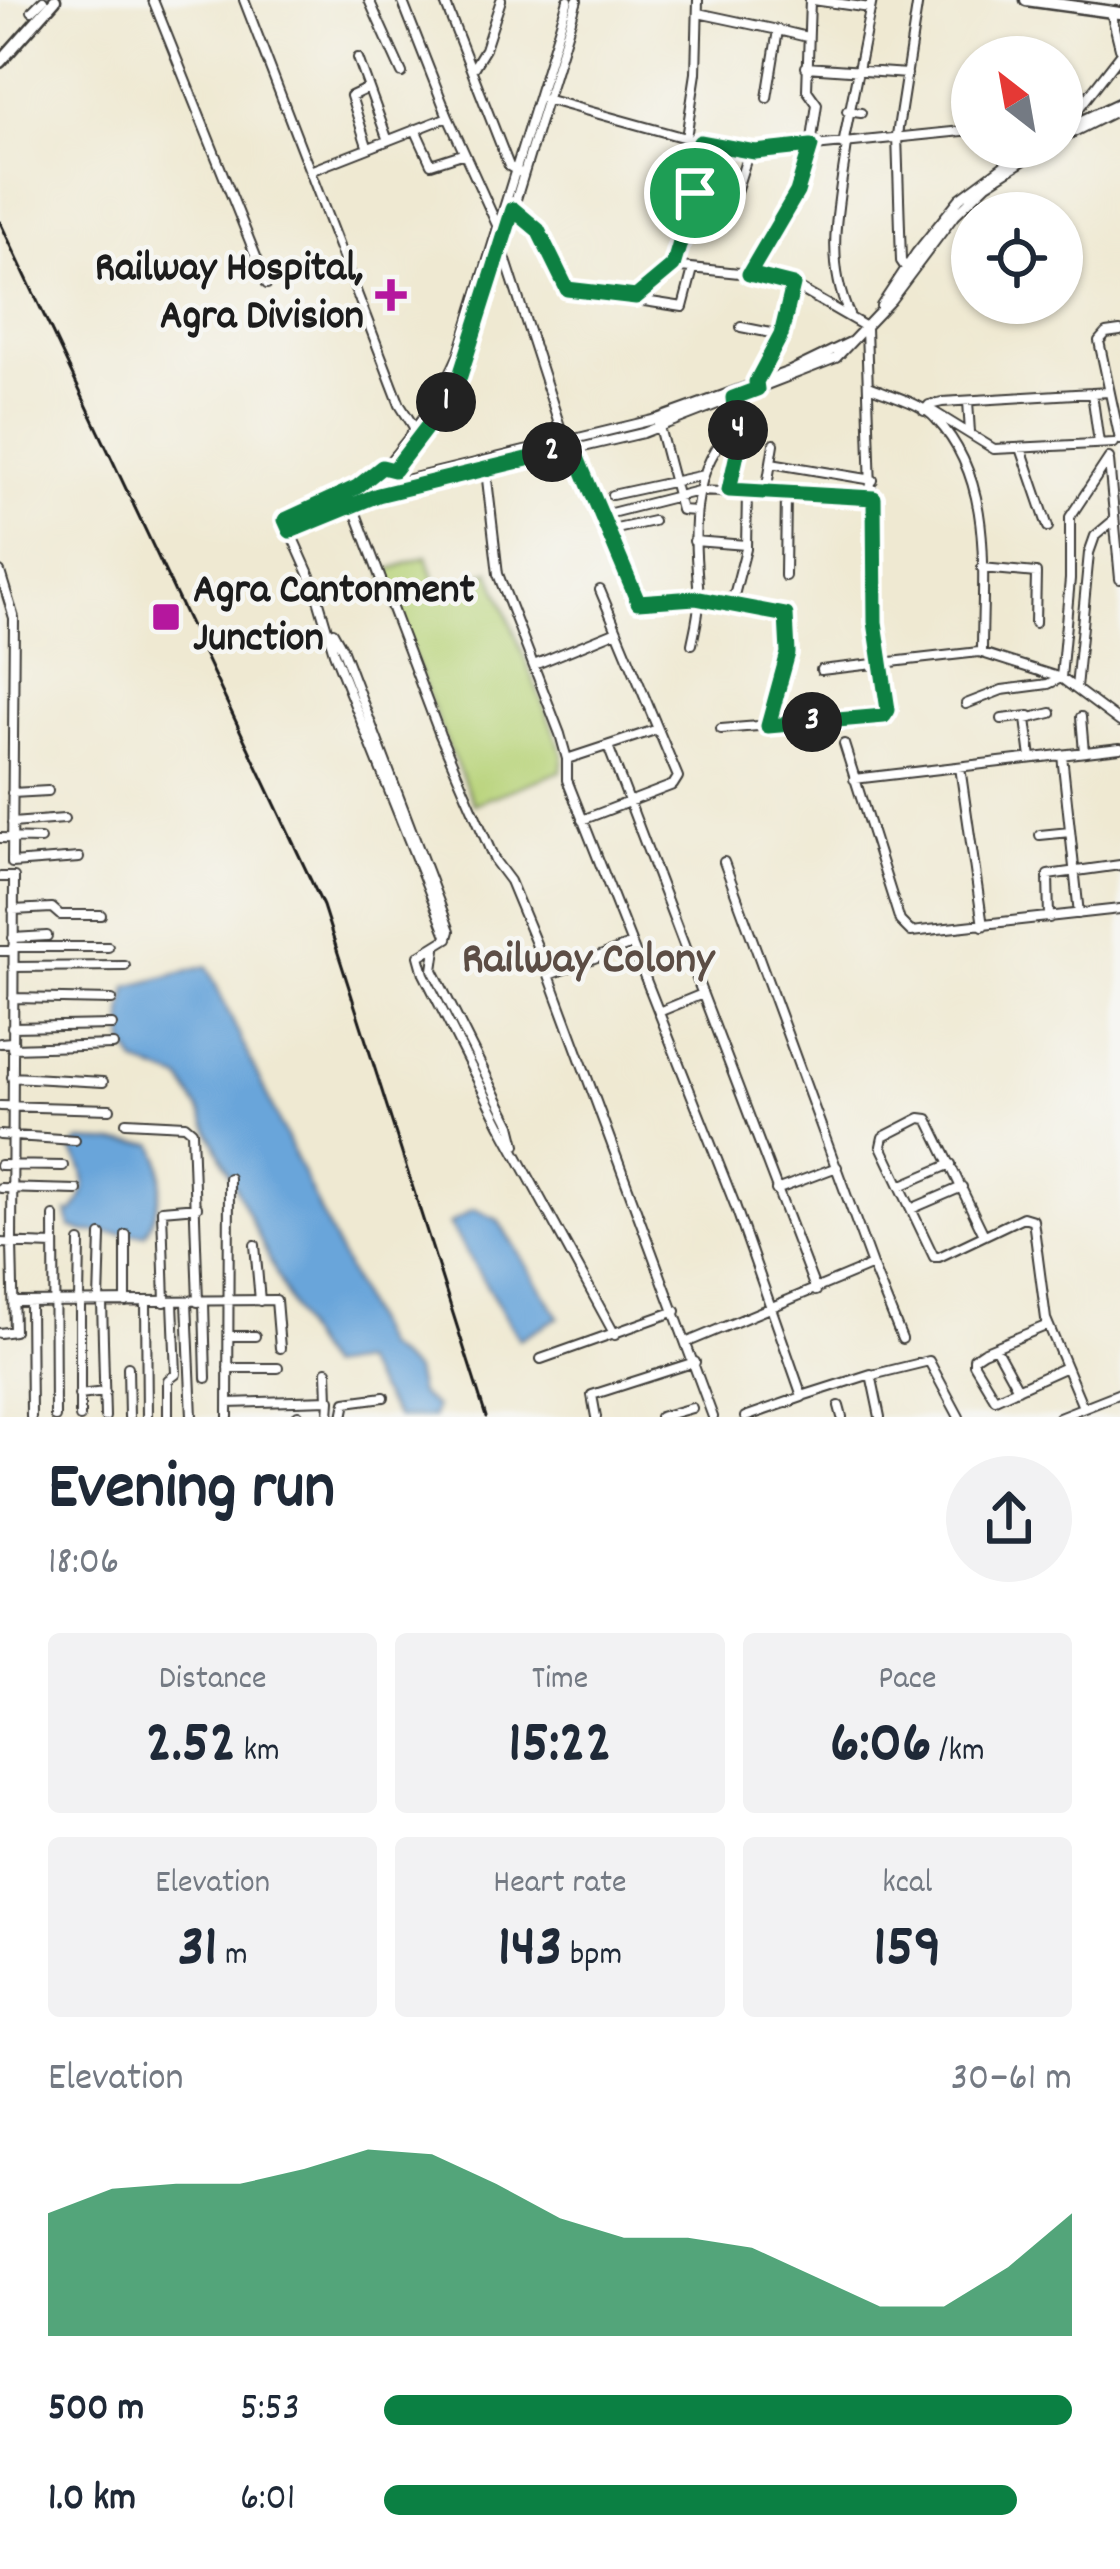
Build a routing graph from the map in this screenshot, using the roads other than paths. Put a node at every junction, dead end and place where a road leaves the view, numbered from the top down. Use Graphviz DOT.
graph roads {
  1 [pos="43,0"];
  2 [pos="55,0"];
  3 [pos="153,0"];
  4 [pos="244,0"];
  5 [pos="369,0"];
  6 [pos="402,0"];
  7 [pos="444,0"];
  8 [pos="572,0"];
  9 [pos="698,0"];
  10 [pos="812,0"];
  11 [pos="918,0"];
  12 [pos="1026,0"];
  13 [pos="499,2"];
  14 [pos="871,4"];
  15 [pos="32,11"];
  16 [pos="698,13"];
  17 [pos="1116,13"];
  18 [pos="778,30"];
  19 [pos="807,38"];
  20 [pos="1120,51"];
  21 [pos="358,58"];
  22 [pos="0,62"];
  23 [pos="806,67"];
  24 [pos="473,68"];
  25 [pos="859,68"];
  26 [pos="402,73"];
  27 [pos="907,74"];
  28 [pos="368,88"];
  29 [pos="767,98"];
  30 [pos="543,99"];
  31 [pos="1083,103"];
  32 [pos="1120,105"];
  33 [pos="847,111"];
  34 [pos="861,113"];
  35 [pos="448,117"];
  36 [pos="1083,123"];
  37 [pos="415,129"];
  38 [pos="951,131"];
  39 [pos="897,135"];
  40 [pos="386,138"];
  41 [pos="686,138"];
  42 [pos="700,142"];
  43 [pos="845,145"];
  44 [pos="367,146"];
  45 [pos="811,146"];
  46 [pos="749,151"];
  47 [pos="462,154"];
  48 [pos="1008,168"];
  49 [pos="310,171"];
  50 [pos="520,172"];
  51 [pos="734,198"];
  52 [pos="513,209"];
  53 [pos="500,232"];
  54 [pos="502,247"];
  55 [pos="673,266"];
  56 [pos="693,269"];
  57 [pos="907,271"];
  58 [pos="749,274"];
  59 [pos="267,284"];
  60 [pos="793,285"];
  61 [pos="636,297"];
  62 [pos="851,318"];
  63 [pos="741,326"];
  64 [pos="866,327"];
  65 [pos="1120,331"];
  66 [pos="781,335"];
  67 [pos="756,385"];
  68 [pos="869,386"];
  69 [pos="1109,392"];
  70 [pos="1091,393"];
  71 [pos="733,398"];
  72 [pos="968,400"];
  73 [pos="925,412"];
  74 [pos="658,423"];
  75 [pos="737,425"];
  76 [pos="418,434"];
  77 [pos="970,435"];
  78 [pos="1118,441"];
  79 [pos="1099,443"];
  80 [pos="774,444"];
  81 [pos="568,445"];
  82 [pos="1022,448"];
  83 [pos="1109,458"];
  84 [pos="771,463"];
  85 [pos="485,465"];
  86 [pos="390,468"];
  87 [pos="704,475"];
  88 [pos="369,478"];
  89 [pos="874,480"];
  90 [pos="400,481"];
  91 [pos="672,481"];
  92 [pos="729,490"];
  93 [pos="698,491"];
  94 [pos="747,491"];
  95 [pos="766,491"];
  96 [pos="392,492"];
  97 [pos="786,493"];
  98 [pos="378,495"];
  99 [pos="612,495"];
  100 [pos="676,496"];
  101 [pos="874,498"];
  102 [pos="352,503"];
  103 [pos="697,511"];
  104 [pos="611,513"];
  105 [pos="1114,520"];
  106 [pos="653,521"];
  107 [pos="1048,527"];
  108 [pos="290,531"];
  109 [pos="608,531"];
  110 [pos="694,541"];
  111 [pos="746,545"];
  112 [pos="982,568"];
  113 [pos="0,572"];
  114 [pos="784,576"];
  115 [pos="1120,579"];
  116 [pos="600,590"];
  117 [pos="699,599"];
  118 [pos="5,603"];
  119 [pos="731,607"];
  120 [pos="1035,623"];
  121 [pos="617,632"];
  122 [pos="692,644"];
  123 [pos="982,652"];
  124 [pos="14,657"];
  125 [pos="0,658"];
  126 [pos="881,664"];
  127 [pos="534,665"];
  128 [pos="821,670"];
  129 [pos="1060,679"];
  130 [pos="1076,688"];
  131 [pos="966,704"];
  132 [pos="1051,713"];
  133 [pos="1029,716"];
  134 [pos="1081,717"];
  135 [pos="1003,718"];
  136 [pos="15,720"];
  137 [pos="0,721"];
  138 [pos="1120,722"];
  139 [pos="768,726"];
  140 [pos="658,729"];
  141 [pos="721,729"];
  142 [pos="844,744"];
  143 [pos="608,746"];
  144 [pos="1120,748"];
  145 [pos="1084,752"];
  146 [pos="1062,755"];
  147 [pos="1031,758"];
  148 [pos="567,759"];
  149 [pos="960,767"];
  150 [pos="854,779"];
  151 [pos="48,791"];
  152 [pos="12,793"];
  153 [pos="630,802"];
  154 [pos="64,819"];
  155 [pos="582,820"];
  156 [pos="12,823"];
  157 [pos="1070,832"];
  158 [pos="1040,835"];
  159 [pos="0,838"];
  160 [pos="12,838"];
  161 [pos="40,839"];
  162 [pos="80,858"];
  163 [pos="724,862"];
  164 [pos="12,863"];
  165 [pos="1120,866"];
  166 [pos="1074,871"];
  167 [pos="0,877"];
  168 [pos="14,877"];
  169 [pos="1120,909"];
  170 [pos="14,910"];
  171 [pos="1079,914"];
  172 [pos="101,915"];
  173 [pos="1049,918"];
  174 [pos="983,926"];
  175 [pos="47,936"];
  176 [pos="632,944"];
  177 [pos="12,945"];
  178 [pos="108,947"];
  179 [pos="0,951"];
  180 [pos="124,966"];
  181 [pos="13,967"];
  182 [pos="549,975"];
  183 [pos="700,995"];
  184 [pos="13,998"];
  185 [pos="112,1000"];
  186 [pos="661,1011"];
  187 [pos="112,1025"];
  188 [pos="12,1027"];
  189 [pos="0,1043"];
  190 [pos="12,1045"];
  191 [pos="113,1046"];
  192 [pos="0,1073"];
  193 [pos="12,1075"];
  194 [pos="103,1082"];
  195 [pos="6,1106"];
  196 [pos="110,1109"];
  197 [pos="126,1122"];
  198 [pos="6,1136"];
  199 [pos="75,1140"];
  200 [pos="951,1164"];
  201 [pos="6,1166"];
  202 [pos="63,1166"];
  203 [pos="837,1167"];
  204 [pos="229,1178"];
  205 [pos="900,1186"];
  206 [pos="962,1187"];
  207 [pos="0,1188"];
  208 [pos="11,1188"];
  209 [pos="76,1190"];
  210 [pos="776,1190"];
  211 [pos="197,1207"];
  212 [pos="910,1209"];
  213 [pos="0,1210"];
  214 [pos="11,1210"];
  215 [pos="54,1216"];
  216 [pos="101,1235"];
  217 [pos="126,1235"];
  218 [pos="984,1235"];
  219 [pos="0,1243"];
  220 [pos="11,1243"];
  221 [pos="80,1243"];
  222 [pos="54,1245"];
  223 [pos="255,1245"];
  224 [pos="872,1265"];
  225 [pos="817,1292"];
  226 [pos="260,1301"];
  227 [pos="16,1302"];
  228 [pos="31,1302"];
  229 [pos="54,1302"];
  230 [pos="79,1302"];
  231 [pos="101,1302"];
  232 [pos="126,1302"];
  233 [pos="146,1302"];
  234 [pos="169,1302"];
  235 [pos="196,1302"];
  236 [pos="229,1303"];
  237 [pos="770,1310"];
  238 [pos="676,1311"];
  239 [pos="1048,1325"];
  240 [pos="0,1333"];
  241 [pos="615,1335"];
  242 [pos="229,1336"];
  243 [pos="255,1336"];
  244 [pos="902,1339"];
  245 [pos="688,1342"];
  246 [pos="995,1347"];
  247 [pos="280,1348"];
  248 [pos="541,1359"];
  249 [pos="695,1362"];
  250 [pos="128,1367"];
  251 [pos="1066,1367"];
  252 [pos="229,1368"];
  253 [pos="278,1368"];
  254 [pos="327,1371"];
  255 [pos="872,1375"];
  256 [pos="206,1378"];
  257 [pos="1018,1389"];
  258 [pos="105,1392"];
  259 [pos="1120,1393"];
  260 [pos="79,1395"];
  261 [pos="384,1397"];
  262 [pos="802,1397"];
  263 [pos="328,1400"];
  264 [pos="228,1403"];
  265 [pos="1086,1406"];
  266 [pos="692,1408"];
  267 [pos="31,1417"];
  268 [pos="55,1417"];
  269 [pos="80,1417"];
  270 [pos="105,1417"];
  271 [pos="129,1417"];
  272 [pos="147,1417"];
  273 [pos="168,1417"];
  274 [pos="192,1417"];
  275 [pos="228,1417"];
  276 [pos="329,1417"];
  277 [pos="343,1417"];
  278 [pos="596,1417"];
  279 [pos="660,1417"];
  280 [pos="713,1417"];
  281 [pos="745,1417"];
  282 [pos="880,1417"];
  283 [pos="958,1417"];
  284 [pos="1059,1417"];
  285 [pos="1092,1417"];
  1 -- 15 [label="street"];
  2 -- 22 [label="main road"];
  3 -- 59 [label="street"];
  4 -- 49 [label="street"];
  5 -- 26 [label="street"];
  6 -- 35 [label="street"];
  7 -- 24 [label="street"];
  8 -- 30 [label="street"];
  9 -- 16 [label="street"];
  10 -- 14 [label="street"];
  10 -- 19 [label="street"];
  11 -- 27 [label="street"];
  12 -- 17 [label="main road"];
  13 -- 24 [label="street"];
  14 -- 25 [label="street"];
  16 -- 18 [label="street"];
  16 -- 41 [label="street"];
  17 -- 20 [label="street"];
  18 -- 19 [label="street"];
  18 -- 29 [label="street"];
  19 -- 23 [label="street"];
  20 -- 31 [label="street"];
  21 -- 28 [label="street"];
  23 -- 25 [label="street"];
  23 -- 45 [label="street"];
  24 -- 50 [label="street"];
  25 -- 27 [label="street"];
  25 -- 33 [label="street"];
  27 -- 39 [label="street"];
  28 -- 40 [label="street"];
  28 -- 44 [label="street"];
  30 -- 41 [label="street"];
  30 -- 50 [label="street"];
  32 -- 36 [label="street"];
  33 -- 34 [label="street"];
  33 -- 43 [label="street"];
  35 -- 37 [label="street"];
  35 -- 47 [label="street"];
  37 -- 40 [label="street"];
  37 -- 47 [label="street"];
  38 -- 39 [label="street"];
  39 -- 43 [label="street"];
  39 -- 57 [label="street"];
  40 -- 44 [label="street"];
  41 -- 42 [label="street"];
  42 -- 46 [label="street"];
  42 -- 55 [label="street"];
  43 -- 45 [label="street"];
  43 -- 62 [label="street"];
  44 -- 49 [label="street"];
  45 -- 46 [label="street"];
  45 -- 58 [label="street"];
  46 -- 51 [label="street"];
  47 -- 53 [label="street"];
  48 -- 57 [label="street"];
  49 -- 76 [label="street"];
  50 -- 52 [label="street"];
  50 -- 53 [label="street"];
  52 -- 53 [label="street"];
  52 -- 61 [label="street"];
  53 -- 54 [label="street"];
  53 -- 76 [label="street"];
  54 -- 76 [label="street"];
  54 -- 81 [label="street"];
  55 -- 56 [label="street"];
  55 -- 61 [label="street"];
  56 -- 58 [label="street"];
  56 -- 61 [label="street"];
  57 -- 64 [label="street"];
  58 -- 60 [label="street"];
  60 -- 62 [label="street"];
  60 -- 66 [label="street"];
  62 -- 64 [label="street"];
  63 -- 66 [label="street"];
  64 -- 67 [label="street"];
  64 -- 68 [label="street"];
  65 -- 69 [label="street"];
  66 -- 67 [label="street"];
  67 -- 71 [label="street"];
  67 -- 74 [label="street"];
  68 -- 73 [label="street"];
  68 -- 89 [label="street"];
  69 -- 70 [label="street"];
  69 -- 78 [label="street"];
  70 -- 72 [label="street"];
  70 -- 79 [label="street"];
  71 -- 74 [label="street"];
  71 -- 75 [label="street"];
  72 -- 73 [label="street"];
  72 -- 77 [label="street"];
  73 -- 77 [label="street"];
  73 -- 112 [label="street"];
  74 -- 81 [label="street"];
  74 -- 91 [label="street"];
  75 -- 87 [label="street"];
  75 -- 92 [label="street"];
  76 -- 86 [label="street"];
  77 -- 82 [label="street"];
  78 -- 79 [label="street"];
  78 -- 83 [label="street"];
  79 -- 82 [label="street"];
  80 -- 84 [label="street"];
  81 -- 85 [label="street"];
  81 -- 109 [label="street"];
  82 -- 107 [label="street"];
  83 -- 105 [label="street"];
  83 -- 129 [label="street"];
  84 -- 89 [label="street"];
  84 -- 95 [label="street"];
  85 -- 90 [label="street"];
  85 -- 96 [label="street"];
  85 -- 127 [label="street"];
  86 -- 88 [label="street"];
  86 -- 90 [label="street"];
  87 -- 91 [label="street"];
  87 -- 93 [label="street"];
  88 -- 98 [label="street"];
  88 -- 108 [label="street"];
  89 -- 101 [label="street"];
  90 -- 96 [label="street"];
  91 -- 99 [label="street"];
  91 -- 100 [label="street"];
  92 -- 93 [label="street"];
  92 -- 94 [label="street"];
  93 -- 100 [label="street"];
  93 -- 103 [label="street"];
  94 -- 95 [label="street"];
  94 -- 111 [label="street"];
  95 -- 97 [label="street"];
  96 -- 98 [label="street"];
  97 -- 101 [label="street"];
  97 -- 114 [label="street"];
  98 -- 102 [label="street"];
  100 -- 103 [label="street"];
  100 -- 104 [label="street"];
  101 -- 126 [label="street"];
  102 -- 108 [label="street"];
  102 -- 182 [label="street"];
  103 -- 110 [label="street"];
  105 -- 115 [label="street"];
  105 -- 130 [label="street"];
  106 -- 109 [label="street"];
  108 -- 241 [label="street"];
  109 -- 117 [label="street"];
  110 -- 111 [label="street"];
  110 -- 117 [label="street"];
  111 -- 119 [label="street"];
  112 -- 120 [label="street"];
  112 -- 123 [label="street"];
  113 -- 118 [label="street"];
  116 -- 121 [label="street"];
  117 -- 119 [label="street"];
  117 -- 122 [label="street"];
  118 -- 124 [label="street"];
  119 -- 139 [label="street"];
  121 -- 127 [label="street"];
  121 -- 140 [label="street"];
  123 -- 126 [label="street"];
  123 -- 129 [label="street"];
  124 -- 125 [label="street"];
  124 -- 136 [label="street"];
  126 -- 128 [label="street"];
  126 -- 139 [label="street"];
  127 -- 148 [label="street"];
  129 -- 130 [label="street"];
  129 -- 131 [label="street"];
  130 -- 138 [label="street"];
  132 -- 133 [label="street"];
  133 -- 135 [label="street"];
  133 -- 147 [label="street"];
  134 -- 145 [label="street"];
  136 -- 137 [label="street"];
  136 -- 152 [label="street"];
  139 -- 141 [label="street"];
  140 -- 143 [label="street"];
  140 -- 153 [label="street"];
  142 -- 150 [label="street"];
  143 -- 148 [label="street"];
  143 -- 153 [label="street"];
  144 -- 145 [label="street"];
  145 -- 146 [label="street"];
  146 -- 147 [label="street"];
  146 -- 157 [label="street"];
  147 -- 149 [label="street"];
  148 -- 155 [label="street"];
  149 -- 150 [label="street"];
  149 -- 174 [label="street"];
  150 -- 174 [label="street"];
  151 -- 152 [label="street"];
  152 -- 156 [label="street"];
  153 -- 155 [label="street"];
  153 -- 183 [label="street"];
  154 -- 156 [label="street"];
  155 -- 176 [label="street"];
  156 -- 160 [label="street"];
  157 -- 158 [label="street"];
  157 -- 166 [label="street"];
  159 -- 160 [label="street"];
  160 -- 161 [label="street"];
  160 -- 164 [label="street"];
  162 -- 164 [label="street"];
  163 -- 203 [label="street"];
  164 -- 168 [label="street"];
  165 -- 166 [label="street"];
  166 -- 171 [label="street"];
  166 -- 173 [label="street"];
  167 -- 168 [label="street"];
  168 -- 170 [label="street"];
  169 -- 171 [label="street"];
  170 -- 172 [label="street"];
  170 -- 177 [label="street"];
  171 -- 173 [label="street"];
  173 -- 174 [label="street"];
  175 -- 177 [label="street"];
  176 -- 182 [label="street"];
  176 -- 186 [label="street"];
  177 -- 178 [label="street"];
  177 -- 179 [label="street"];
  177 -- 181 [label="street"];
  180 -- 181 [label="street"];
  181 -- 184 [label="street"];
  182 -- 238 [label="street"];
  183 -- 186 [label="street"];
  183 -- 210 [label="street"];
  184 -- 185 [label="street"];
  184 -- 188 [label="street"];
  186 -- 237 [label="street"];
  187 -- 188 [label="street"];
  188 -- 190 [label="street"];
  189 -- 190 [label="street"];
  190 -- 191 [label="street"];
  190 -- 193 [label="street"];
  192 -- 193 [label="street"];
  193 -- 194 [label="street"];
  193 -- 195 [label="street"];
  195 -- 196 [label="street"];
  195 -- 198 [label="street"];
  197 -- 211 [label="street"];
  198 -- 199 [label="street"];
  198 -- 201 [label="street"];
  200 -- 205 [label="street"];
  200 -- 205 [label="street"];
  200 -- 206 [label="street"];
  201 -- 202 [label="street"];
  201 -- 208 [label="street"];
  203 -- 210 [label="street"];
  203 -- 224 [label="street"];
  204 -- 236 [label="street"];
  205 -- 212 [label="street"];
  206 -- 212 [label="street"];
  206 -- 218 [label="street"];
  207 -- 208 [label="street"];
  208 -- 209 [label="street"];
  208 -- 214 [label="street"];
  210 -- 225 [label="street"];
  211 -- 234 [label="street"];
  211 -- 235 [label="street"];
  212 -- 218 [label="street"];
  213 -- 214 [label="street"];
  214 -- 220 [label="street"];
  215 -- 222 [label="street"];
  216 -- 231 [label="street"];
  217 -- 232 [label="street"];
  218 -- 239 [label="street"];
  219 -- 220 [label="street"];
  220 -- 222 [label="street"];
  220 -- 227 [label="street"];
  221 -- 230 [label="street"];
  222 -- 229 [label="street"];
  223 -- 226 [label="street"];
  224 -- 225 [label="street"];
  224 -- 244 [label="street"];
  225 -- 237 [label="street"];
  226 -- 236 [label="street"];
  226 -- 247 [label="street"];
  227 -- 228 [label="street"];
  227 -- 240 [label="street"];
  228 -- 229 [label="street"];
  228 -- 267 [label="street"];
  229 -- 230 [label="street"];
  229 -- 268 [label="street"];
  230 -- 231 [label="street"];
  230 -- 260 [label="street"];
  231 -- 232 [label="street"];
  231 -- 258 [label="street"];
  232 -- 233 [label="street"];
  233 -- 234 [label="street"];
  233 -- 272 [label="street"];
  234 -- 235 [label="street"];
  234 -- 273 [label="street"];
  235 -- 236 [label="street"];
  235 -- 256 [label="street"];
  235 -- 274 [label="street"];
  236 -- 242 [label="street"];
  237 -- 245 [label="street"];
  237 -- 262 [label="street"];
  238 -- 241 [label="street"];
  238 -- 245 [label="street"];
  239 -- 246 [label="street"];
  239 -- 251 [label="street"];
  241 -- 248 [label="street"];
  242 -- 243 [label="street"];
  242 -- 252 [label="street"];
  245 -- 249 [label="street"];
  246 -- 257 [label="street"];
  246 -- 257 [label="street"];
  249 -- 278 [label="street"];
  249 -- 280 [label="street"];
  250 -- 271 [label="street"];
  251 -- 257 [label="street"];
  251 -- 265 [label="street"];
  252 -- 253 [label="street"];
  252 -- 264 [label="street"];
  254 -- 263 [label="street"];
  255 -- 262 [label="street"];
  255 -- 282 [label="street"];
  255 -- 283 [label="street"];
  258 -- 260 [label="street"];
  258 -- 270 [label="street"];
  259 -- 265 [label="street"];
  260 -- 269 [label="street"];
  261 -- 277 [label="street"];
  262 -- 281 [label="street"];
  263 -- 264 [label="street"];
  263 -- 276 [label="street"];
  264 -- 275 [label="street"];
  265 -- 284 [label="street"];
  265 -- 285 [label="street"];
  266 -- 279 [label="street"];
}
